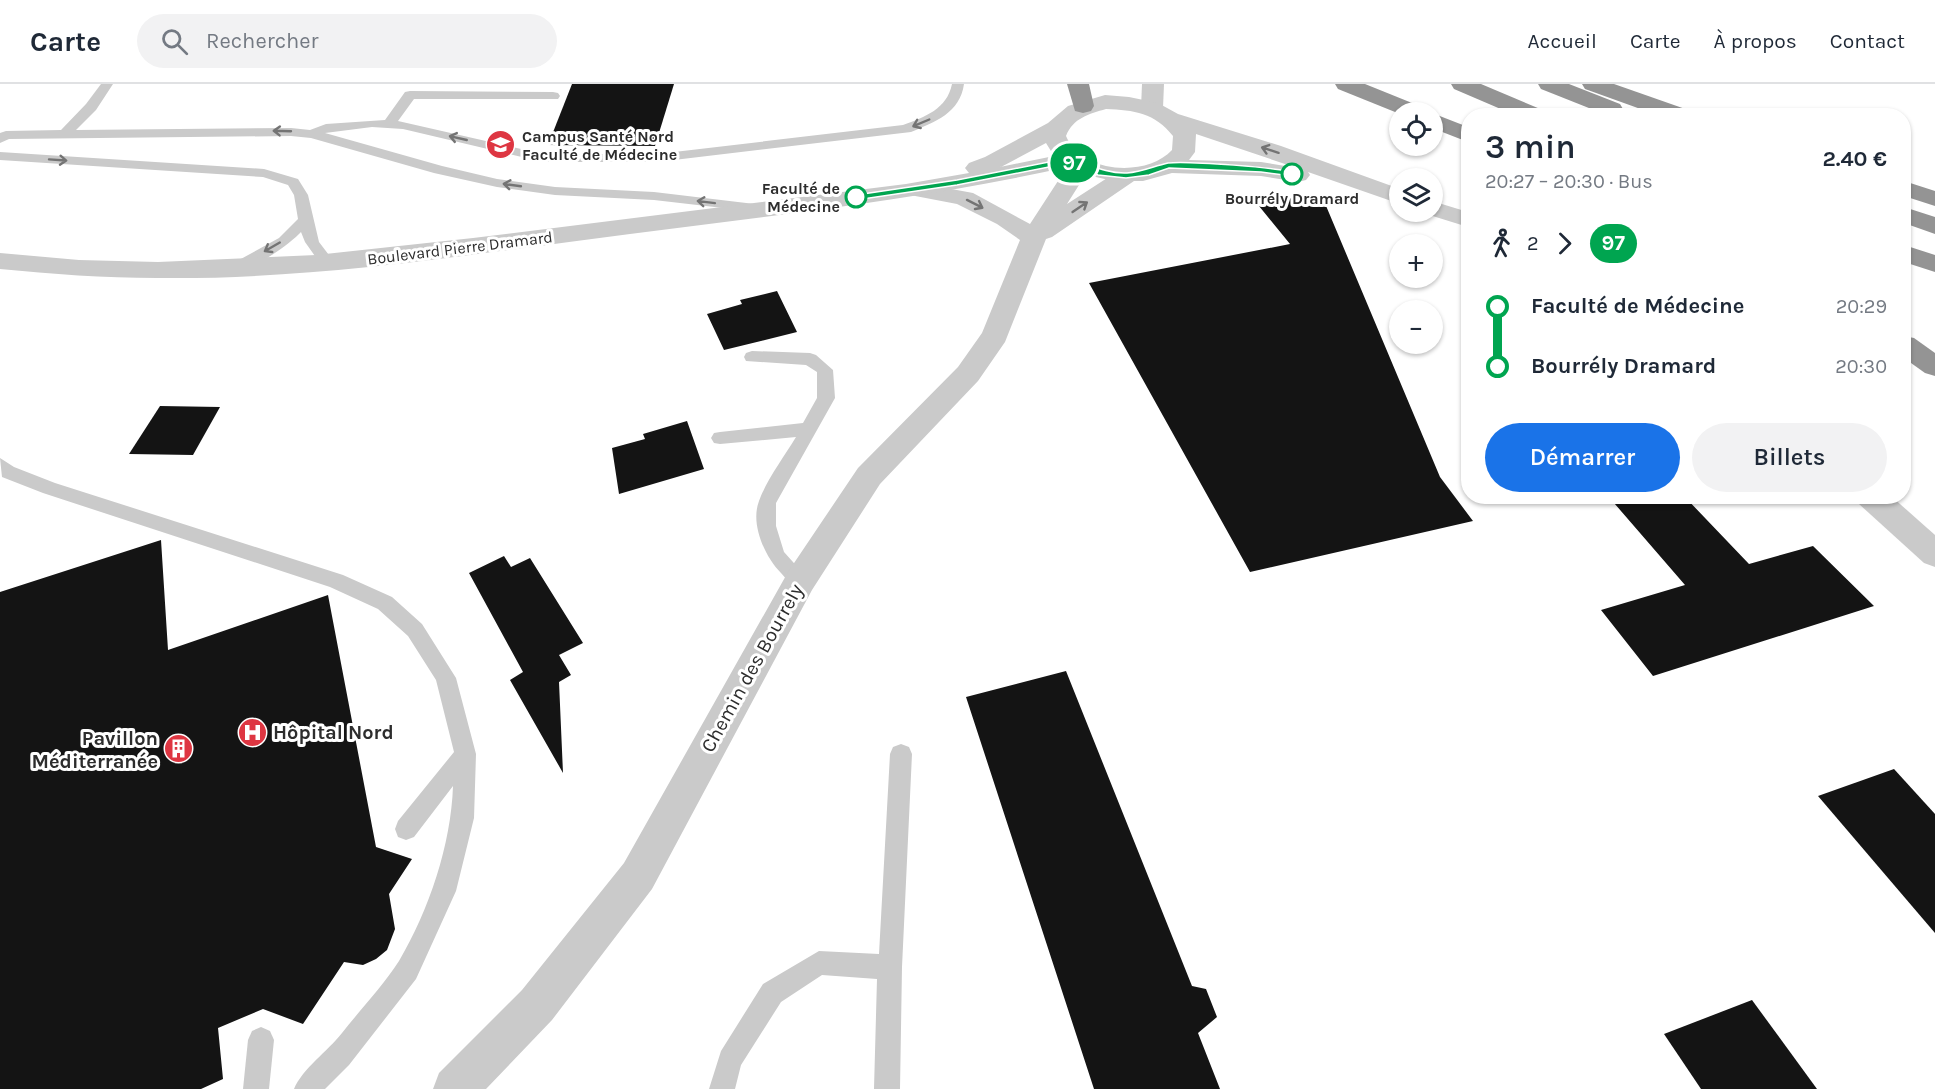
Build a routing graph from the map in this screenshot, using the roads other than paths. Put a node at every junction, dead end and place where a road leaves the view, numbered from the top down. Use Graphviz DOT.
graph roads {
  1 [pos="106,84"];
  2 [pos="958,84"];
  3 [pos="1078,84"];
  4 [pos="1153,84"];
  5 [pos="1346,84"];
  6 [pos="1462,84"];
  7 [pos="1549,84"];
  8 [pos="1593,84"];
  9 [pos="553,96"];
  10 [pos="1390,102"];
  11 [pos="1083,106"];
  12 [pos="1152,108"];
  13 [pos="1518,108"];
  14 [pos="1610,108"];
  15 [pos="1660,108"];
  16 [pos="1174,120"];
  17 [pos="389,124"];
  18 [pos="1443,125"];
  19 [pos="1056,128"];
  20 [pos="1461,132"];
  21 [pos="65,134"];
  22 [pos="312,134"];
  23 [pos="2,136"];
  24 [pos="0,156"];
  25 [pos="1074,163"];
  26 [pos="1168,166"];
  27 [pos="1126,176"];
  28 [pos="1365,185"];
  29 [pos="919,190"];
  30 [pos="1911,190"];
  31 [pos="1389,193"];
  32 [pos="1935,199"];
  33 [pos="764,209"];
  34 [pos="1443,212"];
  35 [pos="1911,217"];
  36 [pos="1461,218"];
  37 [pos="305,220"];
  38 [pos="1935,226"];
  39 [pos="1034,238"];
  40 [pos="1911,255"];
  41 [pos="0,261"];
  42 [pos="327,263"];
  43 [pos="1935,264"];
  44 [pos="236,268"];
  45 [pos="1911,350"];
  46 [pos="752,357"];
  47 [pos="1935,366"];
  48 [pos="807,429"];
  49 [pos="720,438"];
  50 [pos="0,465"];
  51 [pos="1879,504"];
  52 [pos="1935,554"];
  53 [pos="800,581"];
  54 [pos="465,754"];
  55 [pos="901,754"];
  56 [pos="406,829"];
  57 [pos="890,967"];
  58 [pos="261,1040"];
  59 [pos="256,1089"];
  60 [pos="307,1089"];
  61 [pos="455,1089"];
  62 [pos="722,1089"];
  63 [pos="887,1089"];
  1 -- 21 [label="lane"];
  2 -- 17 [label="lane, one-way"];
  3 -- 11 [label="highway"];
  4 -- 12 [label="street"];
  5 -- 10 [label="highway"];
  6 -- 13 [label="highway"];
  7 -- 14 [label="highway"];
  8 -- 15 [label="highway"];
  9 -- 17 [label="lane"];
  11 -- 12 [label="street"];
  11 -- 19 [label="street"];
  12 -- 16 [label="street"];
  16 -- 26 [label="street"];
  28 -- 16 [label="street, one-way"];
  17 -- 22 [label="lane"];
  18 -- 20 [label="highway"];
  19 -- 25 [label="street"];
  19 -- 29 [label="street, Boulevard Pierre Dramard"];
  22 -- 21 [label="lane, one-way"];
  21 -- 23 [label="lane"];
  33 -- 22 [label="lane, one-way"];
  24 -- 37 [label="lane, one-way"];
  25 -- 27 [label="street"];
  25 -- 29 [label="street, Boulevard Pierre Dramard"];
  25 -- 39 [label="street, Chemin des Bourrely"];
  26 -- 27 [label="street"];
  26 -- 28 [label="street"];
  39 -- 27 [label="street, one-way"];
  28 -- 31 [label="street"];
  29 -- 33 [label="street, Boulevard Pierre Dramard"];
  29 -- 39 [label="street, one-way"];
  30 -- 32 [label="highway"];
  33 -- 42 [label="street, Boulevard Pierre Dramard"];
  34 -- 36 [label="street"];
  35 -- 38 [label="highway"];
  37 -- 42 [label="lane"];
  37 -- 44 [label="lane, one-way"];
  39 -- 53 [label="street, Chemin des Bourrely"];
  40 -- 43 [label="highway"];
  41 -- 44 [label="street, Boulevard Pierre Dramard"];
  42 -- 44 [label="street, Boulevard Pierre Dramard"];
  45 -- 47 [label="highway"];
  46 -- 48 [label="lane"];
  48 -- 49 [label="lane"];
  48 -- 53 [label="lane"];
  50 -- 54 [label="lane"];
  51 -- 52 [label="street"];
  53 -- 61 [label="street, Chemin des Bourrely"];
  54 -- 56 [label="lane"];
  54 -- 60 [label="lane"];
  55 -- 57 [label="lane"];
  57 -- 62 [label="lane"];
  57 -- 63 [label="lane"];
  58 -- 59 [label="lane"];
}
